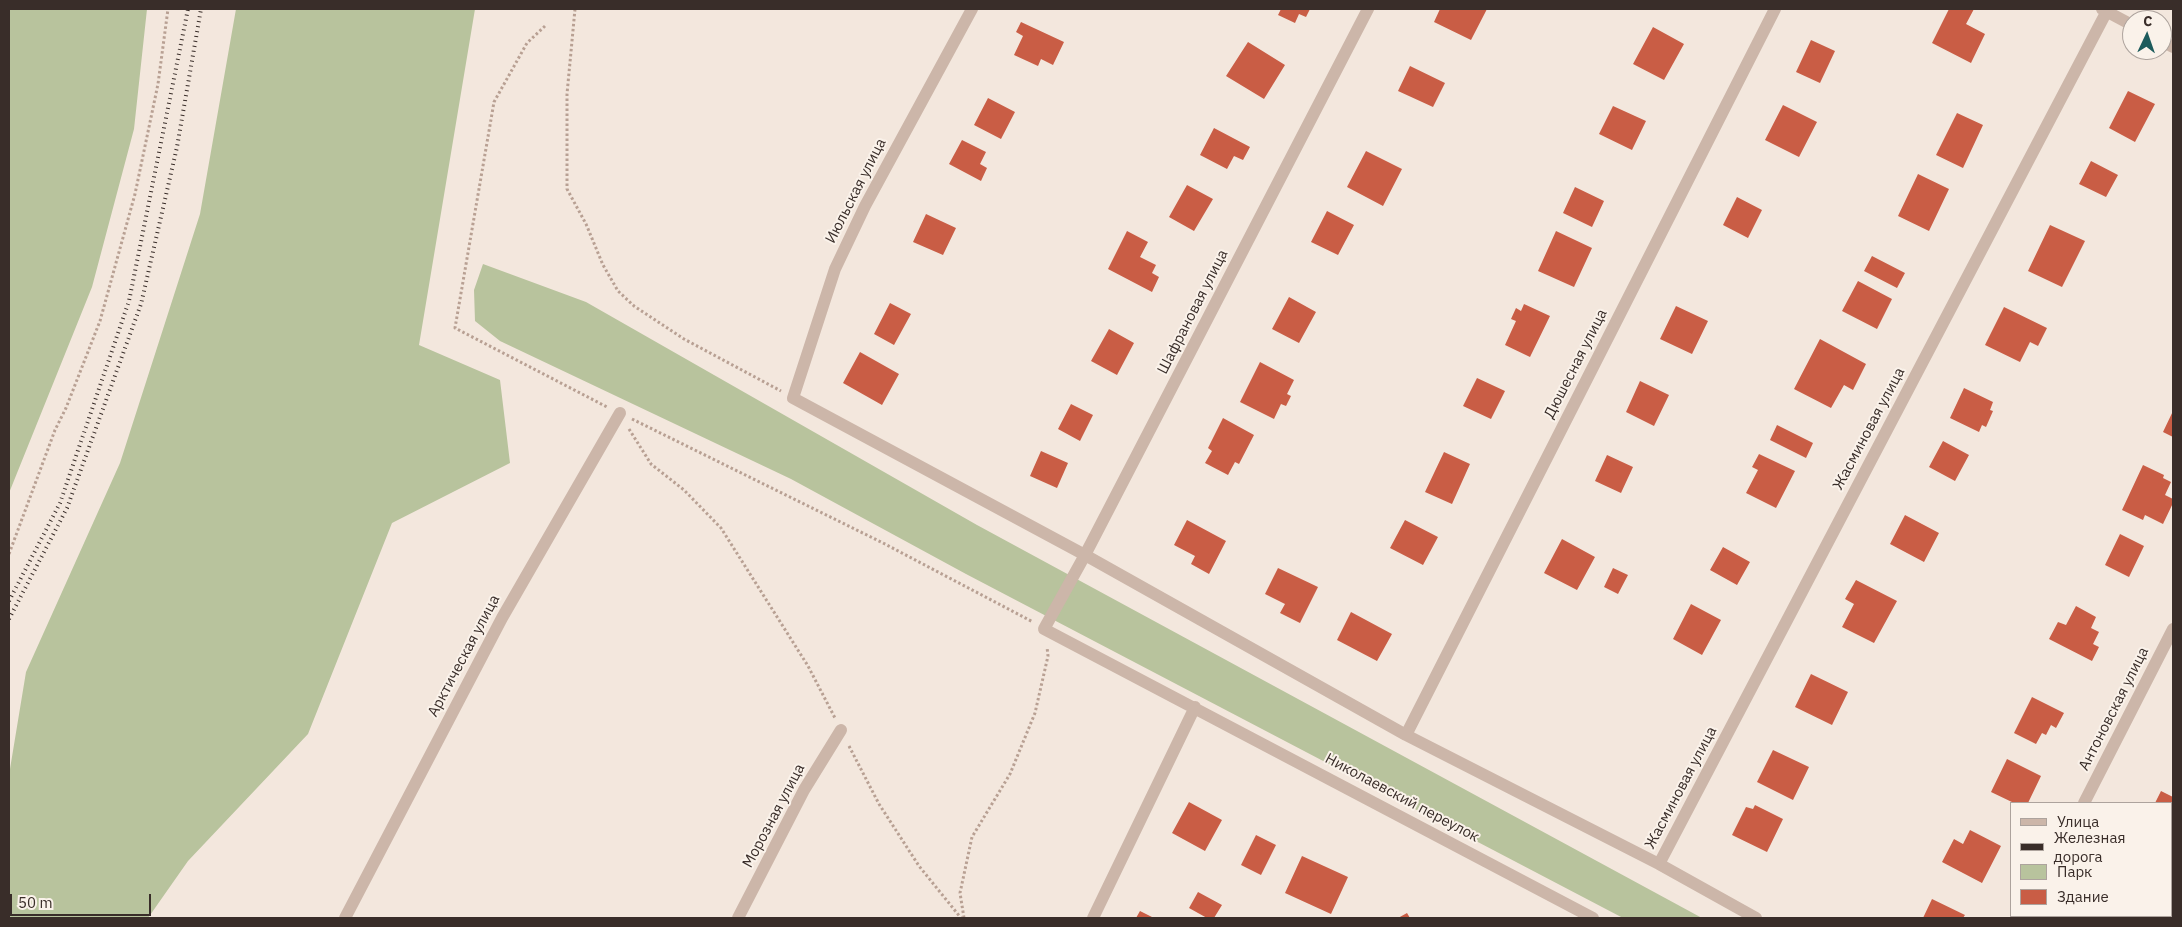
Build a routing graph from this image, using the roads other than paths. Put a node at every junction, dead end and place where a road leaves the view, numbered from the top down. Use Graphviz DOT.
graph roads {
  1 [pos="972,9"];
  2 [pos="1368,9"];
  3 [pos="1775,9"];
  4 [pos="2105,10"];
  5 [pos="2122,19"];
  6 [pos="620,413"];
  7 [pos="1085,555"];
  8 [pos="1044,629"];
  9 [pos="2173,630"];
  10 [pos="1195,707"];
  11 [pos="842,730"];
  12 [pos="1406,735"];
  13 [pos="2085,802"];
  14 [pos="1659,864"];
  15 [pos="345,918"];
  16 [pos="738,918"];
  17 [pos="1093,918"];
  18 [pos="1593,918"];
  19 [pos="1756,918"];
  1 -- 7 [label="street, Июльская улица"];
  2 -- 7 [label="street, Шафрановая улица"];
  3 -- 12 [label="street, Дюшесная улица"];
  4 -- 5 [label="street"];
  4 -- 14 [label="street, Жасминовая улица"];
  6 -- 15 [label="street, Арктическая улица"];
  7 -- 8 [label="street, Шафрановая улица"];
  7 -- 12 [label="street"];
  8 -- 10 [label="street, Николаевский переулок"];
  9 -- 13 [label="street, Антоновская улица"];
  10 -- 17 [label="street"];
  10 -- 18 [label="street, Николаевский переулок"];
  11 -- 16 [label="street, Морозная улица"];
  12 -- 14 [label="street"];
  14 -- 19 [label="street"];
}
